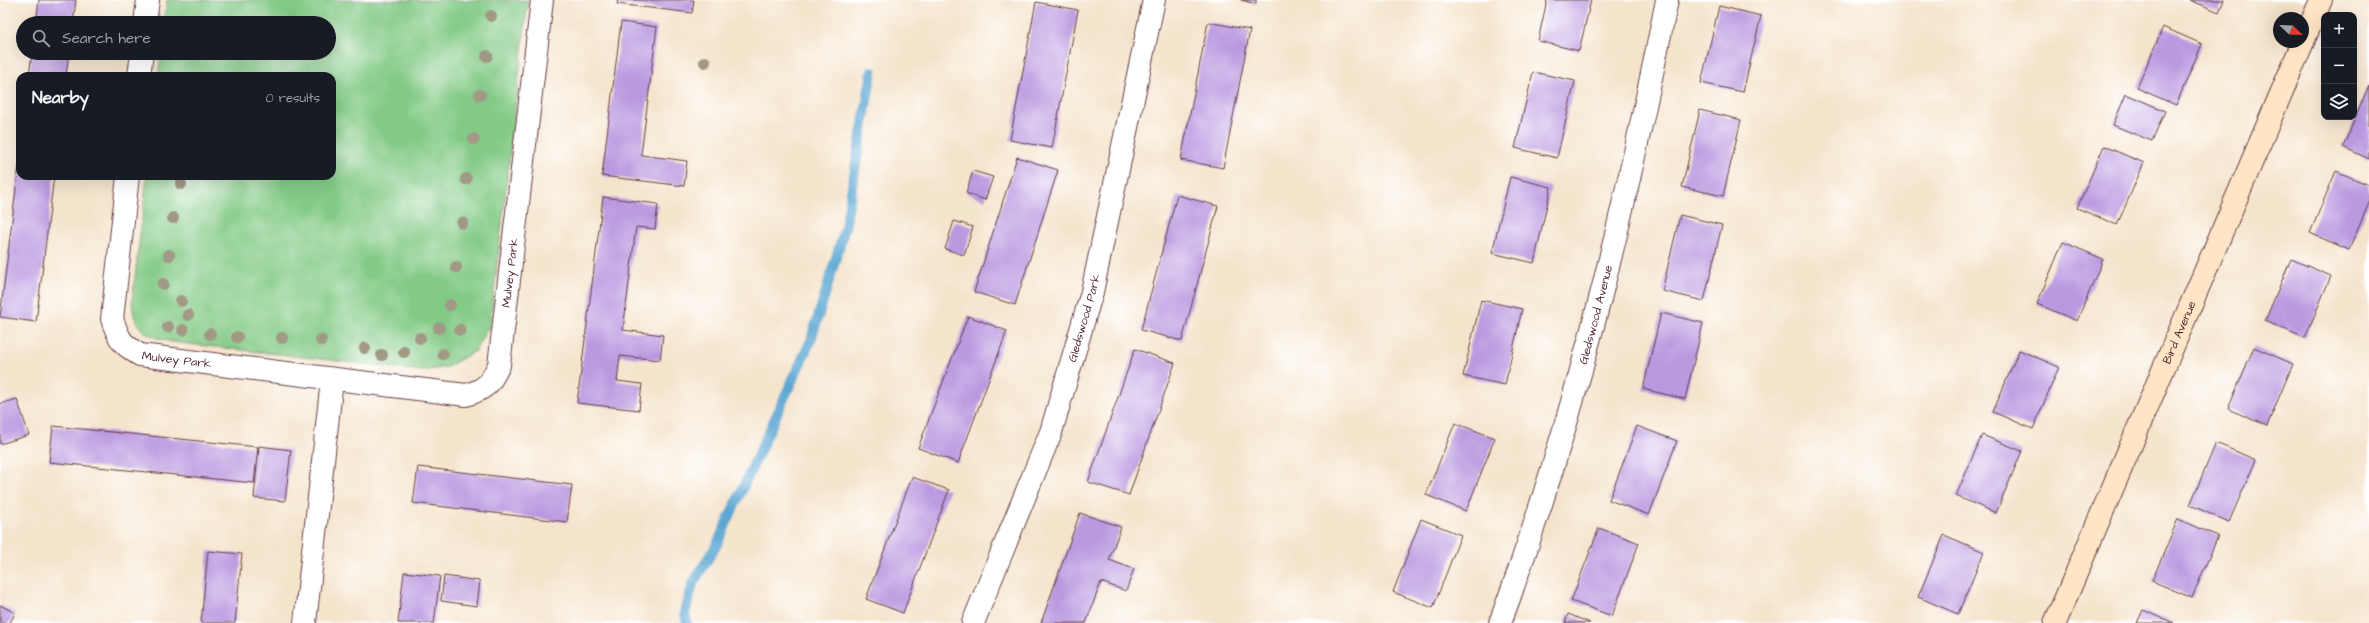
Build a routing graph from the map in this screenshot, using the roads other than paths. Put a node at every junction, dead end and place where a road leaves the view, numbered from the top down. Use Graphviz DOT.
graph roads {
  1 [pos="148,0"];
  2 [pos="542,0"];
  3 [pos="1154,0"];
  4 [pos="1667,0"];
  5 [pos="2321,0"];
  6 [pos="146,16"];
  7 [pos="2309,28"];
  8 [pos="2300,48"];
  9 [pos="141,60"];
  10 [pos="140,72"];
  11 [pos="128,180"];
  12 [pos="332,380"];
  13 [pos="305,623"];
  14 [pos="974,623"];
  15 [pos="1500,623"];
  16 [pos="2055,623"];
  1 -- 6 [label="street"];
  2 -- 12 [label="street, Mulvey Park"];
  3 -- 14 [label="street, Gledswood Park"];
  4 -- 15 [label="street, Gledswood Avenue"];
  5 -- 7 [label="street, Bird Avenue"];
  8 -- 16 [label="street, Bird Avenue"];
  9 -- 10 [label="street"];
  11 -- 12 [label="street, Mulvey Park"];
  12 -- 13 [label="street"];
}
